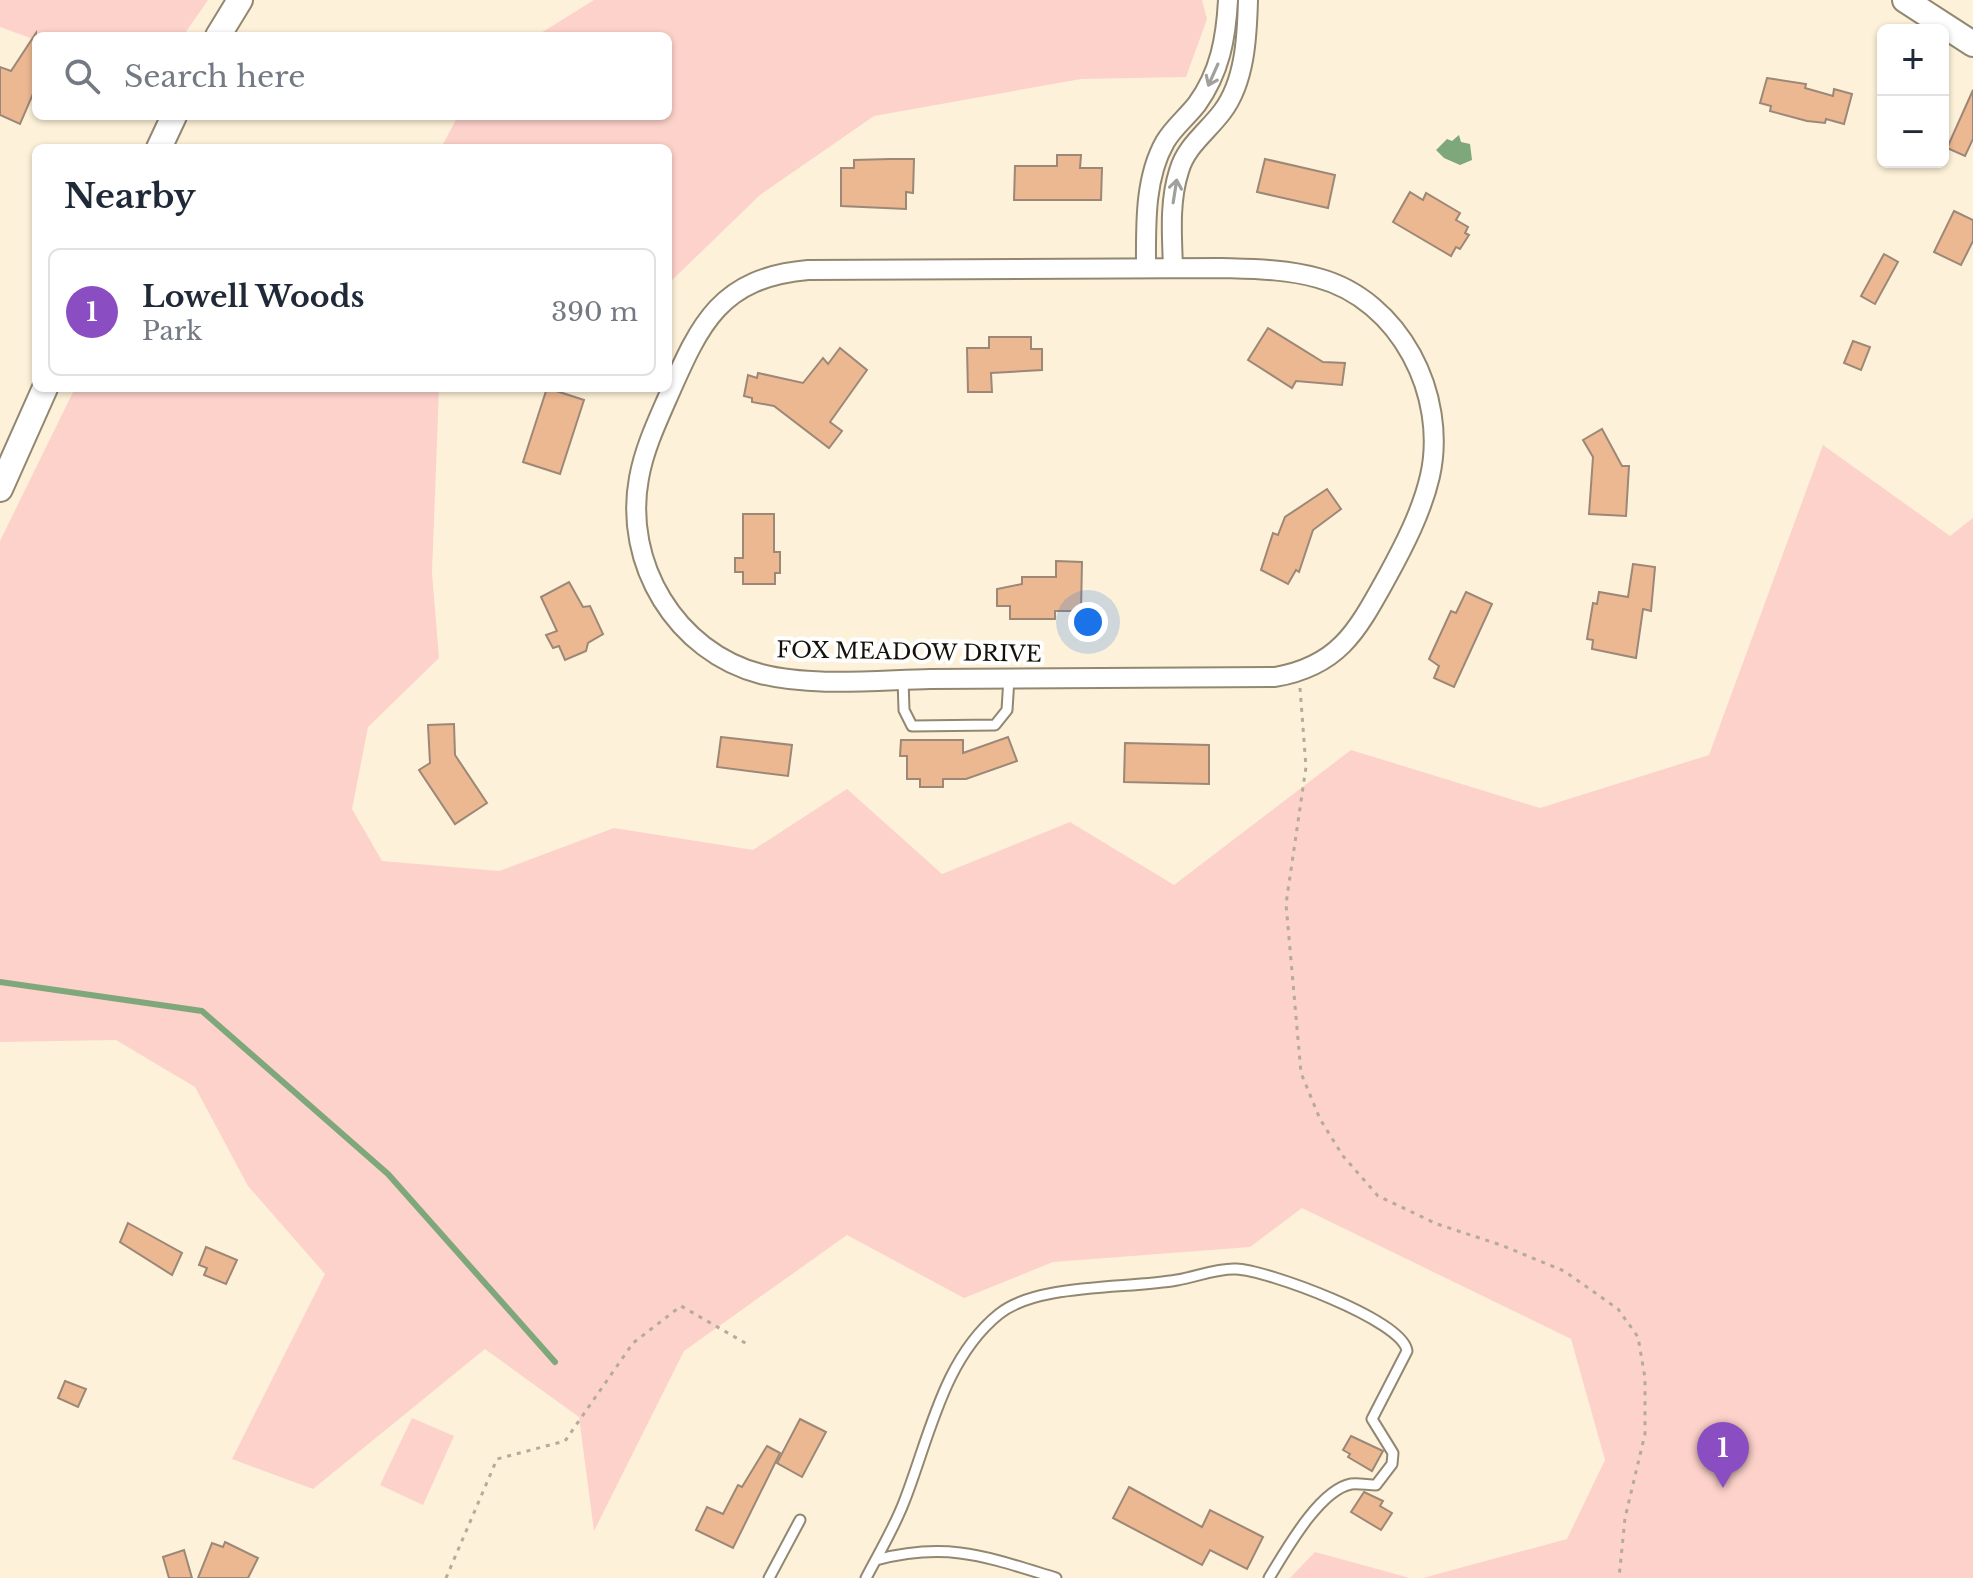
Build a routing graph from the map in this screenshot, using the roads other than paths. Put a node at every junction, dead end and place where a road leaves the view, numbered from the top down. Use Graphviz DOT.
graph roads {
  1 [pos="240,0"];
  2 [pos="1228,0"];
  3 [pos="1248,0"];
  4 [pos="1905,0"];
  5 [pos="220,32"];
  6 [pos="1973,44"];
  7 [pos="172,120"];
  8 [pos="161,144"];
  9 [pos="1146,268"];
  10 [pos="1173,268"];
  11 [pos="672,388"];
  12 [pos="43,392"];
  13 [pos="670,392"];
  14 [pos="0,489"];
  15 [pos="1009,678"];
  16 [pos="903,679"];
  17 [pos="800,1520"];
  18 [pos="876,1560"];
  19 [pos="769,1578"];
  20 [pos="866,1578"];
  21 [pos="1056,1578"];
  22 [pos="1269,1578"];
  1 -- 5 [label="street"];
  2 -- 9 [label="street, one-way"];
  10 -- 3 [label="street, one-way"];
  4 -- 6 [label="street"];
  7 -- 8 [label="street"];
  9 -- 10 [label="street, FOX MEADOW DRIVE"];
  9 -- 11 [label="street, FOX MEADOW DRIVE"];
  10 -- 15 [label="street, FOX MEADOW DRIVE"];
  12 -- 14 [label="street"];
  13 -- 16 [label="street, FOX MEADOW DRIVE"];
  15 -- 16 [label="street, FOX MEADOW DRIVE"];
  15 -- 16 [label="lane"];
  17 -- 19 [label="lane"];
  18 -- 20 [label="lane"];
  18 -- 21 [label="lane"];
  18 -- 22 [label="lane"];
}
